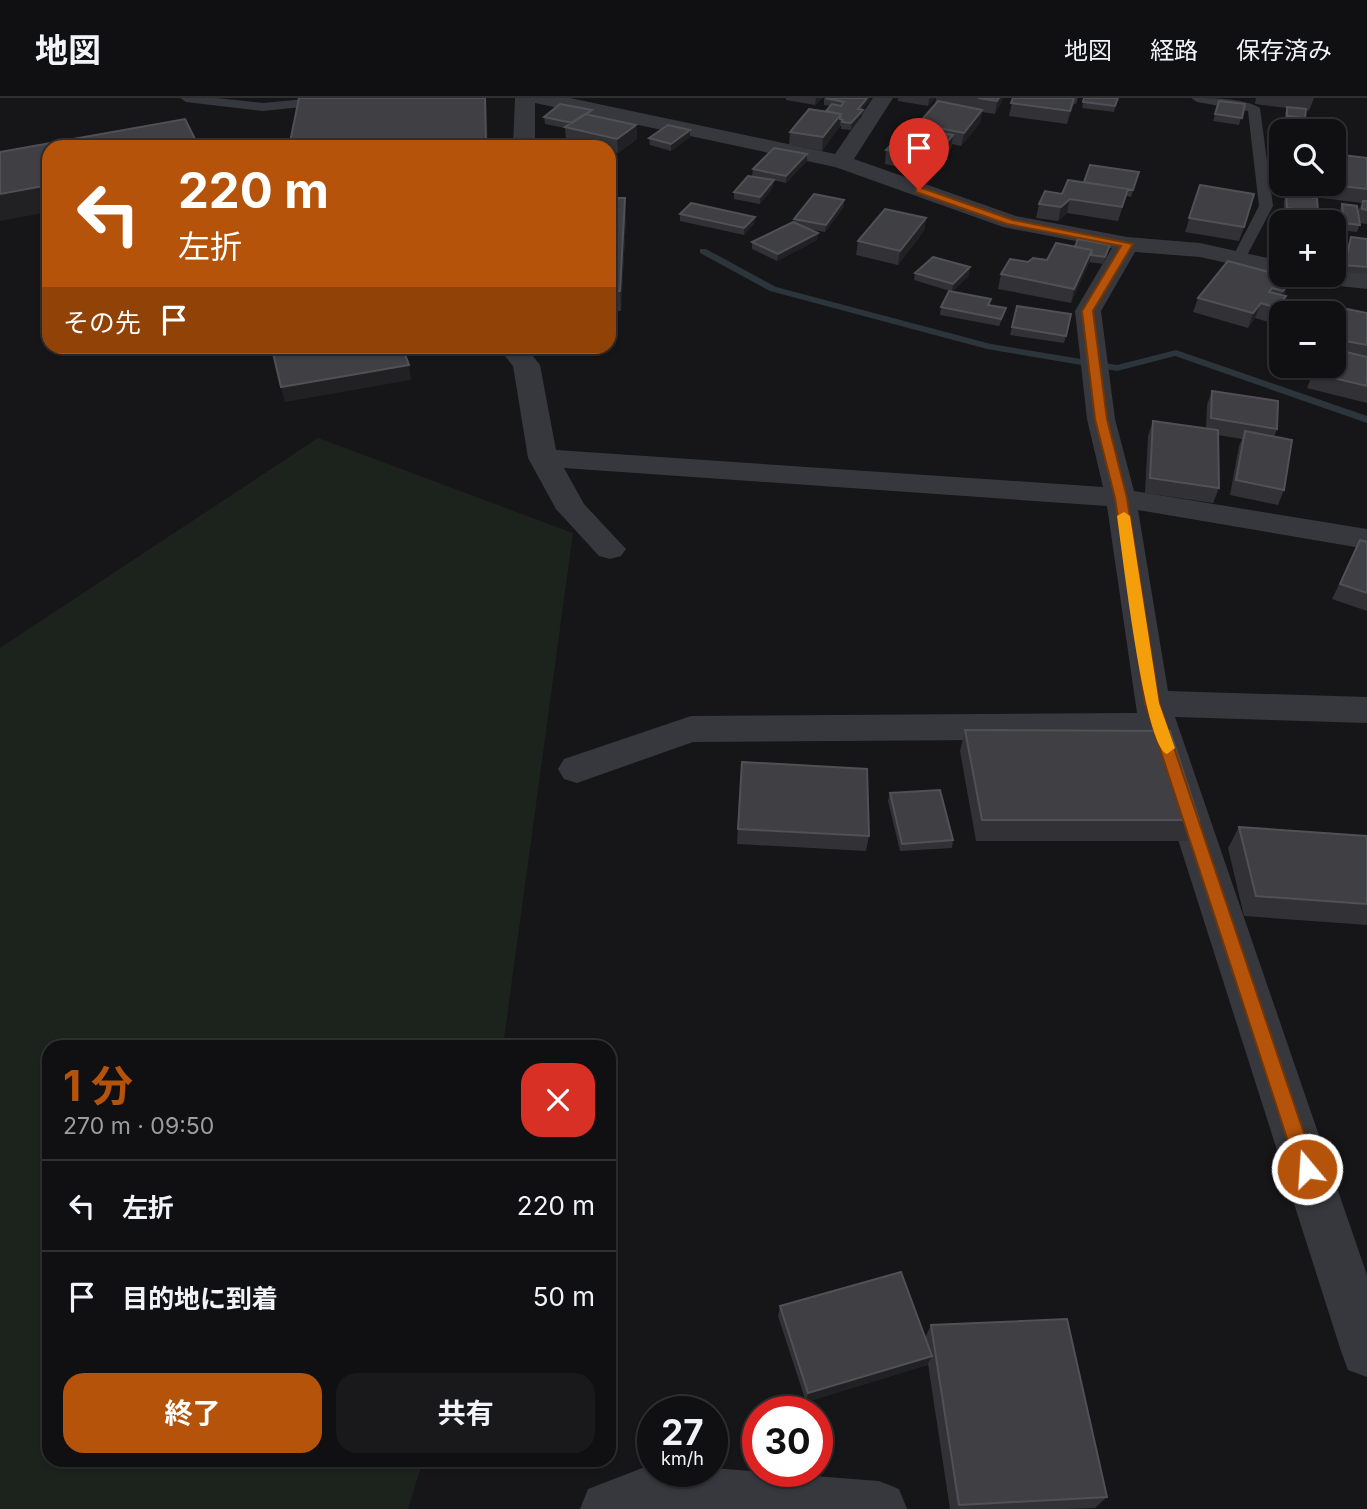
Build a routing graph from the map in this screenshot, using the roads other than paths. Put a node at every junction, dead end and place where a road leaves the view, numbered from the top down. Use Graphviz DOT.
graph roads {
  1 [pos="186,98"];
  2 [pos="352,98"];
  3 [pos="525,98"];
  4 [pos="541,98"];
  5 [pos="883,98"];
  6 [pos="1197,98"];
  7 [pos="524,140"];
  8 [pos="841,162"];
  9 [pos="1128,244"];
  10 [pos="1239,258"];
  11 [pos="1269,265"];
  12 [pos="1346,279"];
  13 [pos="1367,281"];
  14 [pos="517,354"];
  15 [pos="543,458"];
  16 [pos="1121,498"];
  17 [pos="1367,539"];
  18 [pos="610,549"];
  19 [pos="1367,710"];
  20 [pos="1156,715"];
  21 [pos="577,769"];
  22 [pos="1367,1351"];
  23 [pos="608,1509"];
  24 [pos="879,1509"];
  1 -- 2 [label="lane"];
  3 -- 7 [label="street"];
  4 -- 8 [label="street"];
  5 -- 8 [label="street"];
  6 -- 10 [label="lane"];
  8 -- 9 [label="street"];
  9 -- 10 [label="street"];
  9 -- 16 [label="street"];
  10 -- 11 [label="street"];
  12 -- 13 [label="street"];
  14 -- 15 [label="street"];
  15 -- 16 [label="street"];
  15 -- 18 [label="street"];
  16 -- 17 [label="street"];
  16 -- 20 [label="street"];
  19 -- 20 [label="street"];
  20 -- 21 [label="street"];
  20 -- 22 [label="street"];
  23 -- 24 [label="street"];
}
